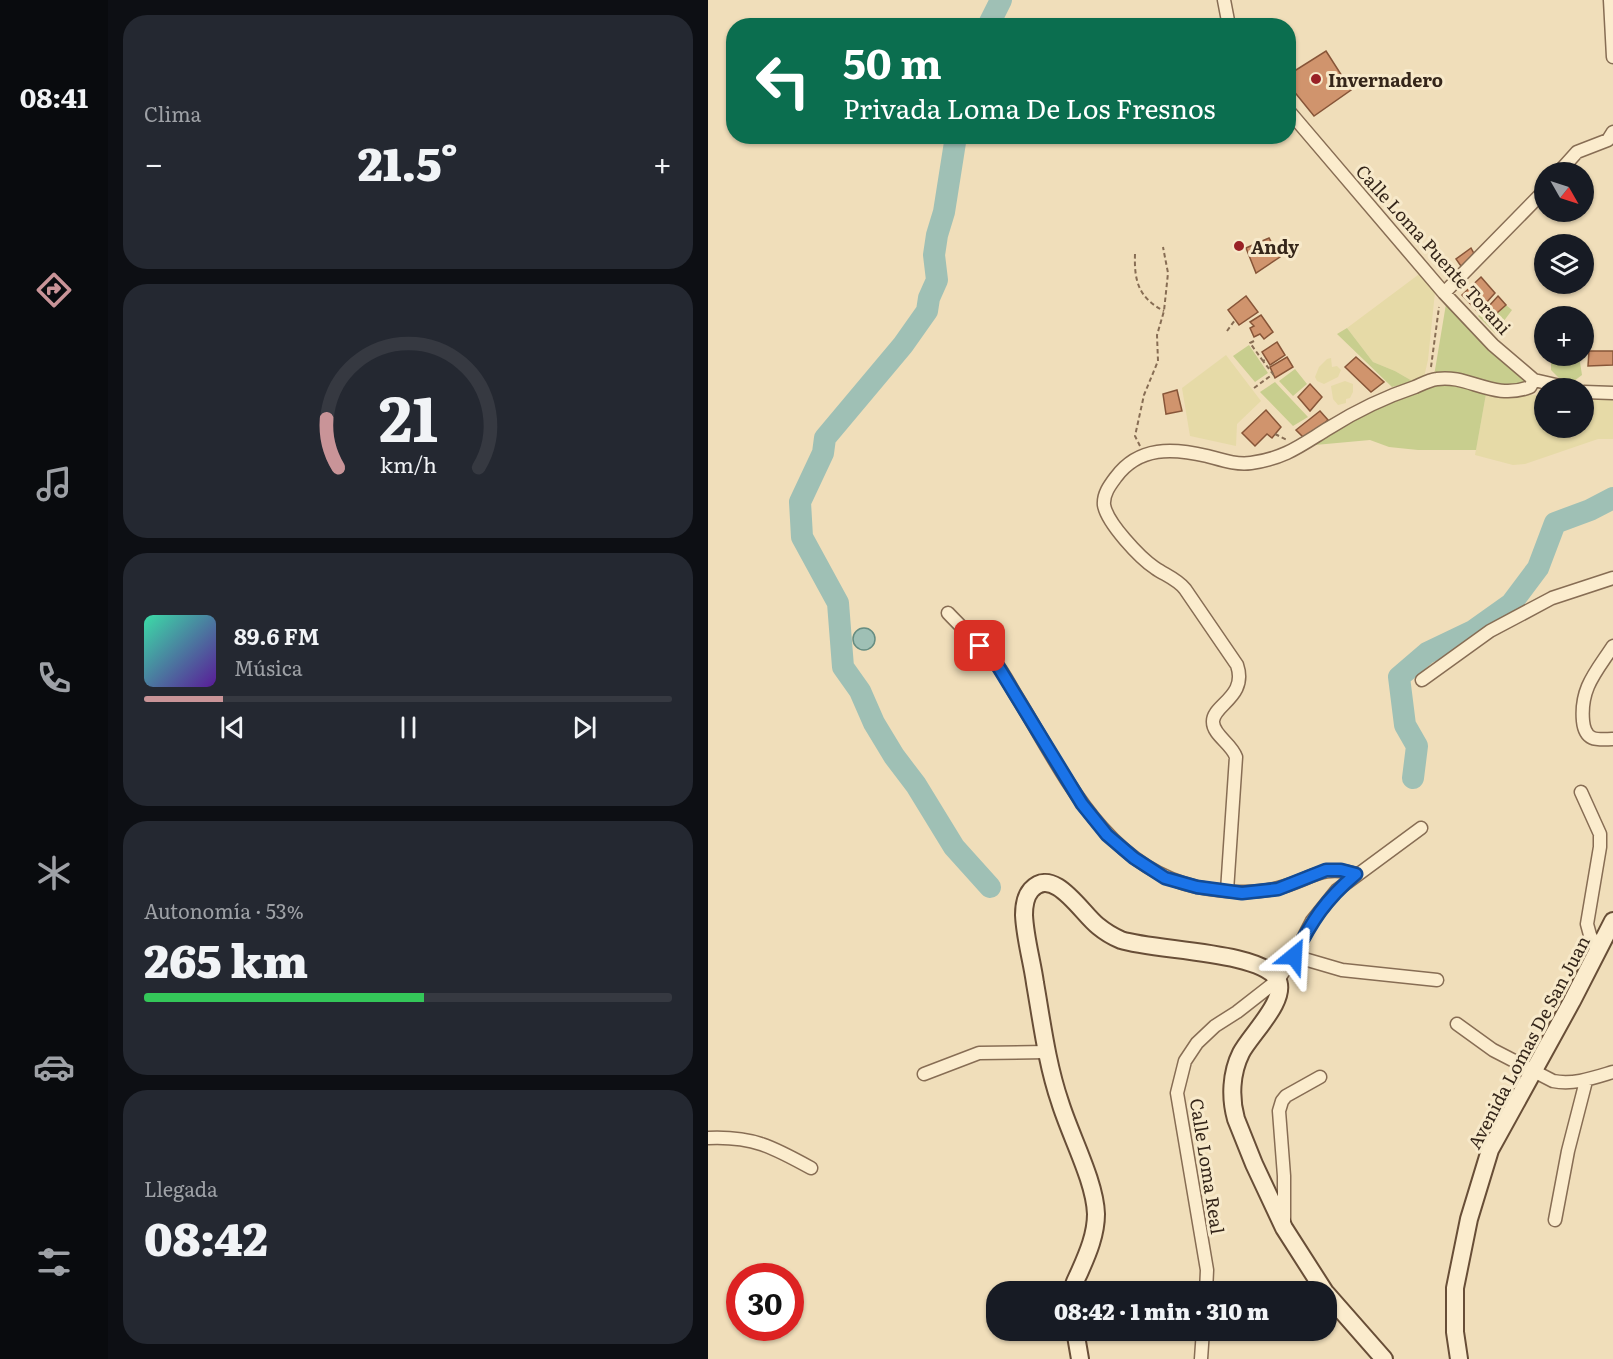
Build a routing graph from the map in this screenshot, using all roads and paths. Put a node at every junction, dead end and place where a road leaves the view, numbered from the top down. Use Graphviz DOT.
graph roads {
  1 [pos="1224,0"];
  2 [pos="1610,0"];
  3 [pos="1227,18"];
  4 [pos="1613,57"];
  5 [pos="1296,119"];
  6 [pos="1613,132"];
  7 [pos="1568,162"];
  8 [pos="1534,201"];
  9 [pos="1164,247"];
  10 [pos="1135,254"];
  11 [pos="1443,292"];
  12 [pos="1164,311"];
  13 [pos="1235,320"];
  14 [pos="1227,331"];
  15 [pos="1254,341"];
  16 [pos="1534,380"];
  17 [pos="1429,382"];
  18 [pos="1254,388"];
  19 [pos="1594,392"];
  20 [pos="1613,393"];
  21 [pos="1144,454"];
  22 [pos="1613,578"];
  23 [pos="948,613"];
  24 [pos="1613,646"];
  25 [pos="1422,680"];
  26 [pos="1613,739"];
  27 [pos="1581,792"];
  28 [pos="1421,828"];
  29 [pos="1356,874"];
  30 [pos="1227,891"];
  31 [pos="1613,921"];
  32 [pos="1598,950"];
  33 [pos="1294,956"];
  34 [pos="1278,980"];
  35 [pos="1437,980"];
  36 [pos="1457,1024"];
  37 [pos="1047,1052"];
  38 [pos="1533,1071"];
  39 [pos="1613,1072"];
  40 [pos="924,1074"];
  41 [pos="1320,1077"];
  42 [pos="1586,1081"];
  43 [pos="708,1138"];
  44 [pos="811,1168"];
  45 [pos="1555,1220"];
  46 [pos="1284,1228"];
  47 [pos="1076,1281"];
  48 [pos="1206,1281"];
  49 [pos="1318,1281"];
  50 [pos="1337,1306"];
  51 [pos="1077,1341"];
  52 [pos="1202,1341"];
  53 [pos="1080,1359"];
  54 [pos="1201,1359"];
  55 [pos="1384,1359"];
  56 [pos="1460,1359"];
  1 -- 3 [label="street"];
  2 -- 4 [label="street"];
  5 -- 11 [label="street, Calle Loma Puente Torani"];
  6 -- 7 [label="street"];
  8 -- 11 [label="street"];
  9 -- 12 [label="path"];
  10 -- 12 [label="path"];
  11 -- 16 [label="street, Calle Loma Puente Torani"];
  11 -- 17 [label="path"];
  12 -- 21 [label="path"];
  13 -- 14 [label="path"];
  15 -- 18 [label="path"];
  16 -- 17 [label="street"];
  17 -- 21 [label="street"];
  19 -- 20 [label="street"];
  21 -- 30 [label="street"];
  22 -- 25 [label="street"];
  23 -- 30 [label="street"];
  24 -- 26 [label="street"];
  27 -- 32 [label="street"];
  28 -- 29 [label="street, Calle Loma Real"];
  29 -- 30 [label="street"];
  29 -- 33 [label="street, Calle Loma Real"];
  31 -- 32 [label="main road, Avenida Lomas De San Juan"];
  32 -- 38 [label="main road, Avenida Lomas De San Juan"];
  33 -- 34 [label="street, Calle Loma Real"];
  33 -- 35 [label="street"];
  34 -- 37 [label="main road"];
  34 -- 46 [label="main road"];
  34 -- 48 [label="street, Calle Loma Real"];
  36 -- 38 [label="street"];
  37 -- 40 [label="street"];
  37 -- 47 [label="main road"];
  38 -- 42 [label="street"];
  38 -- 56 [label="main road, Avenida Lomas De San Juan"];
  39 -- 42 [label="street"];
  41 -- 46 [label="street"];
  42 -- 45 [label="street"];
  43 -- 44 [label="street"];
  46 -- 49 [label="main road"];
  50 -- 55 [label="main road"];
  51 -- 53 [label="main road"];
  52 -- 54 [label="street"];
}
